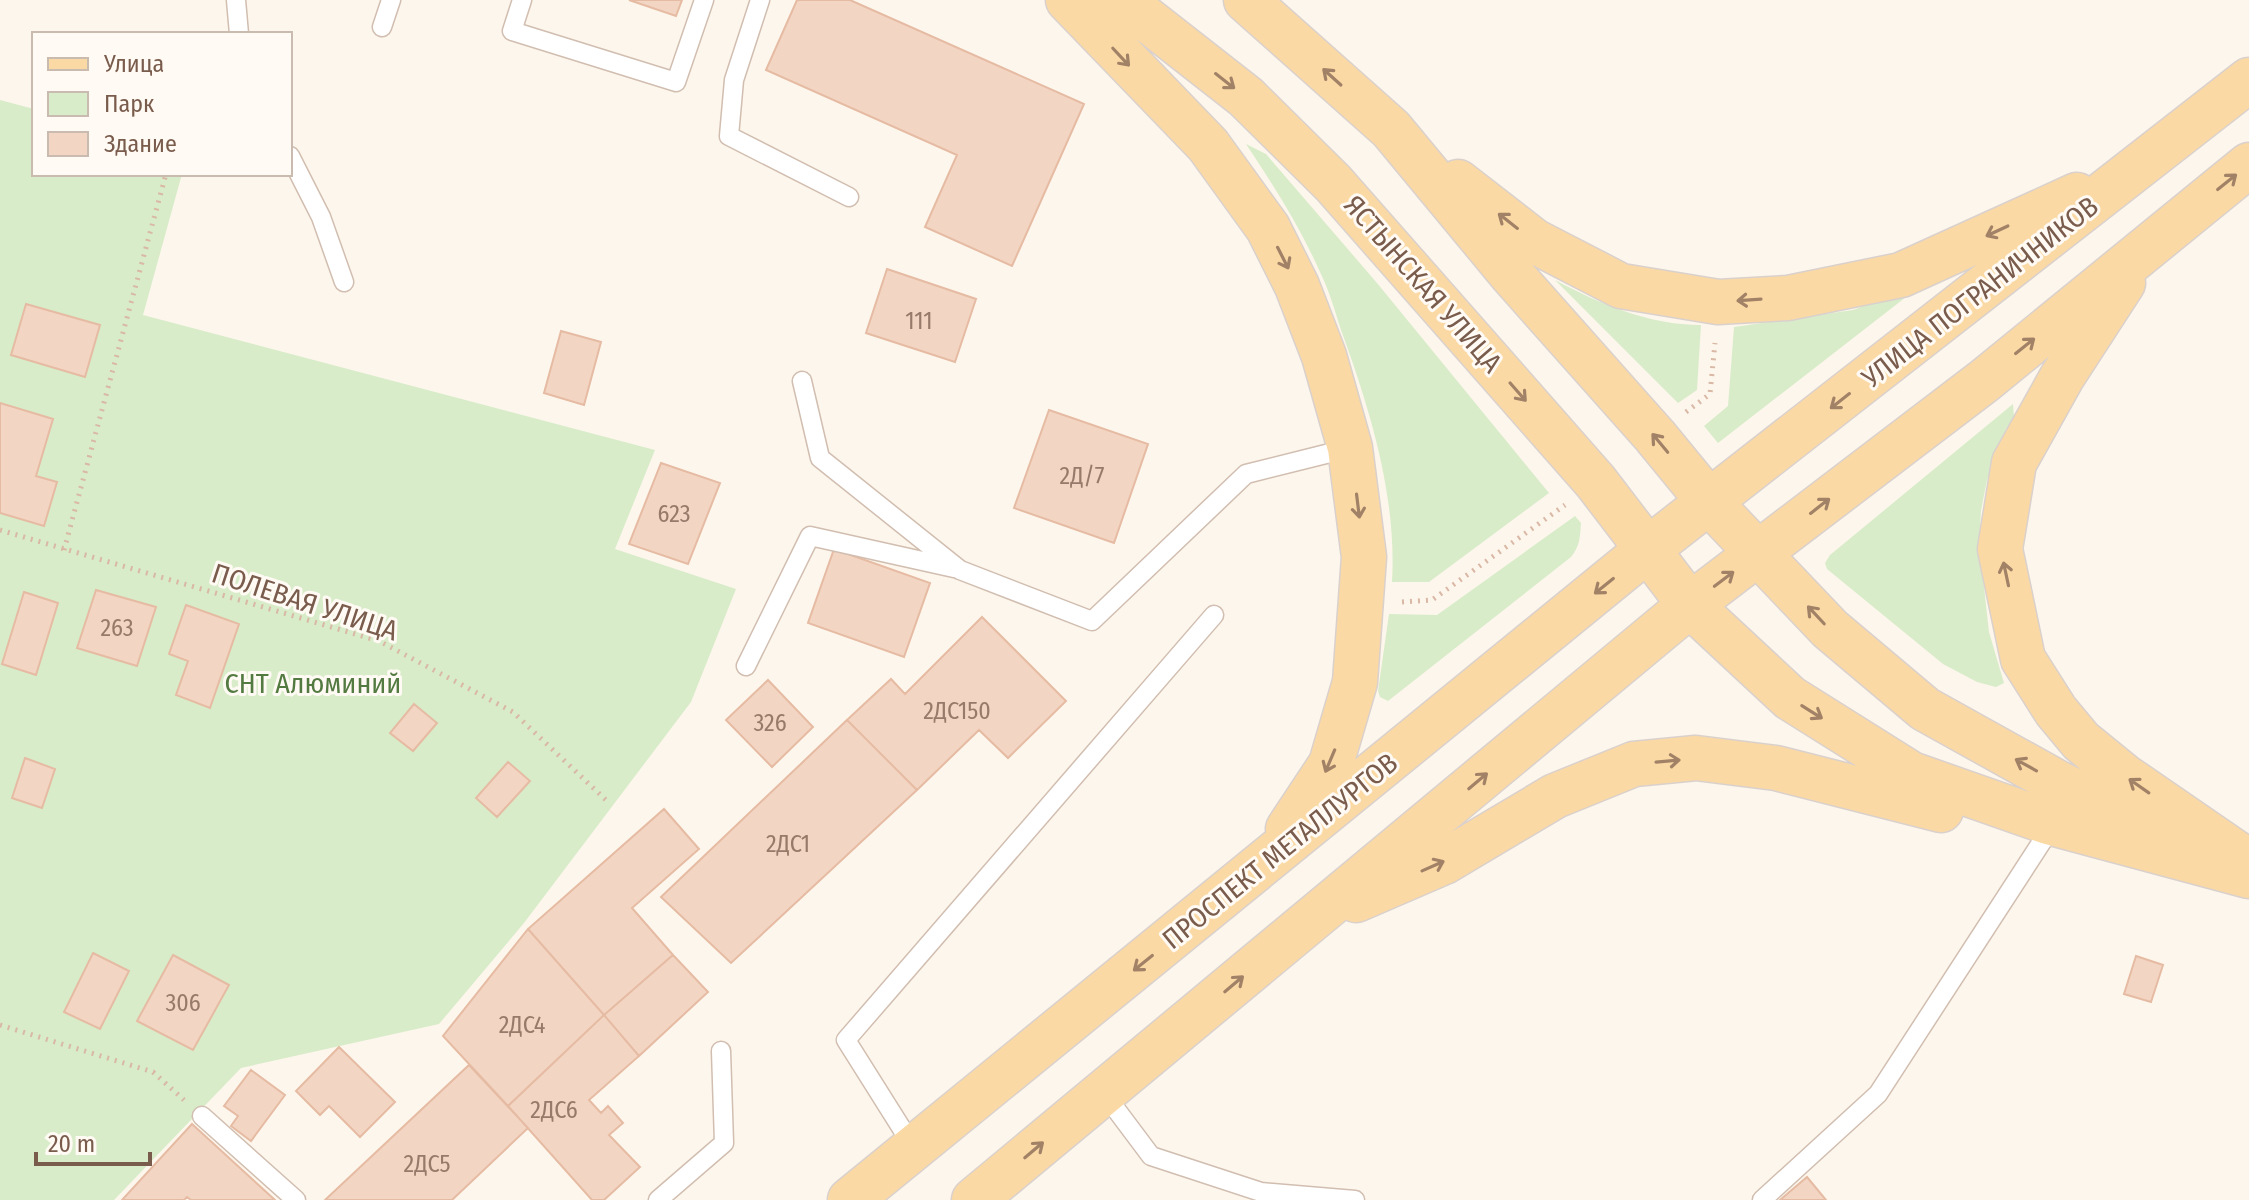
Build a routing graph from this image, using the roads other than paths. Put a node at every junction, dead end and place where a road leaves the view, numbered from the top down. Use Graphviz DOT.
graph roads {
  1 [pos="236,0"];
  2 [pos="391,0"];
  3 [pos="522,0"];
  4 [pos="704,0"];
  5 [pos="760,0"];
  6 [pos="1068,0"];
  7 [pos="1118,0"];
  8 [pos="1246,0"];
  9 [pos="382,27"];
  10 [pos="239,32"];
  11 [pos="2249,80"];
  12 [pos="1391,129"];
  13 [pos="292,160"];
  14 [pos="2144,164"];
  15 [pos="2249,165"];
  16 [pos="849,197"];
  17 [pos="2147,247"];
  18 [pos="344,282"];
  19 [pos="802,381"];
  20 [pos="1350,448"];
  21 [pos="1710,503"];
  22 [pos="1647,550"];
  23 [pos="1759,554"];
  24 [pos="960,570"];
  25 [pos="1690,605"];
  26 [pos="1214,615"];
  27 [pos="746,666"];
  28 [pos="2043,840"];
  29 [pos="2249,862"];
  30 [pos="1264,865"];
  31 [pos="2249,874"];
  32 [pos="1310,920"];
  33 [pos="721,1051"];
  34 [pos="1103,1092"];
  35 [pos="202,1116"];
  36 [pos="914,1148"];
  37 [pos="296,1200"];
  38 [pos="658,1200"];
  39 [pos="850,1200"];
  40 [pos="974,1200"];
  41 [pos="1355,1200"];
  42 [pos="1762,1200"];
  1 -- 10 [label="lane"];
  2 -- 9 [label="lane"];
  3 -- 4 [label="lane"];
  5 -- 16 [label="lane"];
  6 -- 20 [label="main road, one-way"];
  7 -- 22 [label="main road, ЯСТЫНСКАЯ УЛИЦА, one-way"];
  12 -- 8 [label="main road, one-way"];
  11 -- 14 [label="main road, УЛИЦА ПОГРАНИЧНИКОВ"];
  14 -- 12 [label="main road, one-way"];
  21 -- 12 [label="main road, one-way"];
  13 -- 18 [label="lane"];
  14 -- 21 [label="main road, УЛИЦА ПОГРАНИЧНИКОВ, one-way"];
  17 -- 15 [label="main road, one-way"];
  23 -- 17 [label="main road, one-way"];
  29 -- 17 [label="main road, one-way"];
  19 -- 24 [label="lane"];
  20 -- 24 [label="lane"];
  20 -- 30 [label="main road, one-way"];
  21 -- 22 [label="main road, ПРОСПЕКТ МЕТАЛЛУРГОВ"];
  21 -- 23 [label="main road"];
  22 -- 25 [label="main road, ЯСТЫНСКАЯ УЛИЦА"];
  22 -- 30 [label="main road, ПРОСПЕКТ МЕТАЛЛУРГОВ, one-way"];
  25 -- 23 [label="main road, one-way"];
  31 -- 23 [label="main road, one-way"];
  24 -- 27 [label="lane"];
  25 -- 31 [label="main road, ЯСТЫНСКАЯ УЛИЦА, one-way"];
  32 -- 25 [label="main road, one-way"];
  26 -- 36 [label="lane"];
  28 -- 31 [label="main road"];
  32 -- 28 [label="main road, one-way"];
  28 -- 42 [label="lane"];
  30 -- 36 [label="main road, ПРОСПЕКТ МЕТАЛЛУРГОВ, one-way"];
  34 -- 32 [label="main road, one-way"];
  33 -- 38 [label="lane"];
  40 -- 34 [label="main road, one-way"];
  34 -- 41 [label="lane"];
  35 -- 37 [label="lane"];
  36 -- 39 [label="main road, ПРОСПЕКТ МЕТАЛЛУРГОВ"];
}
